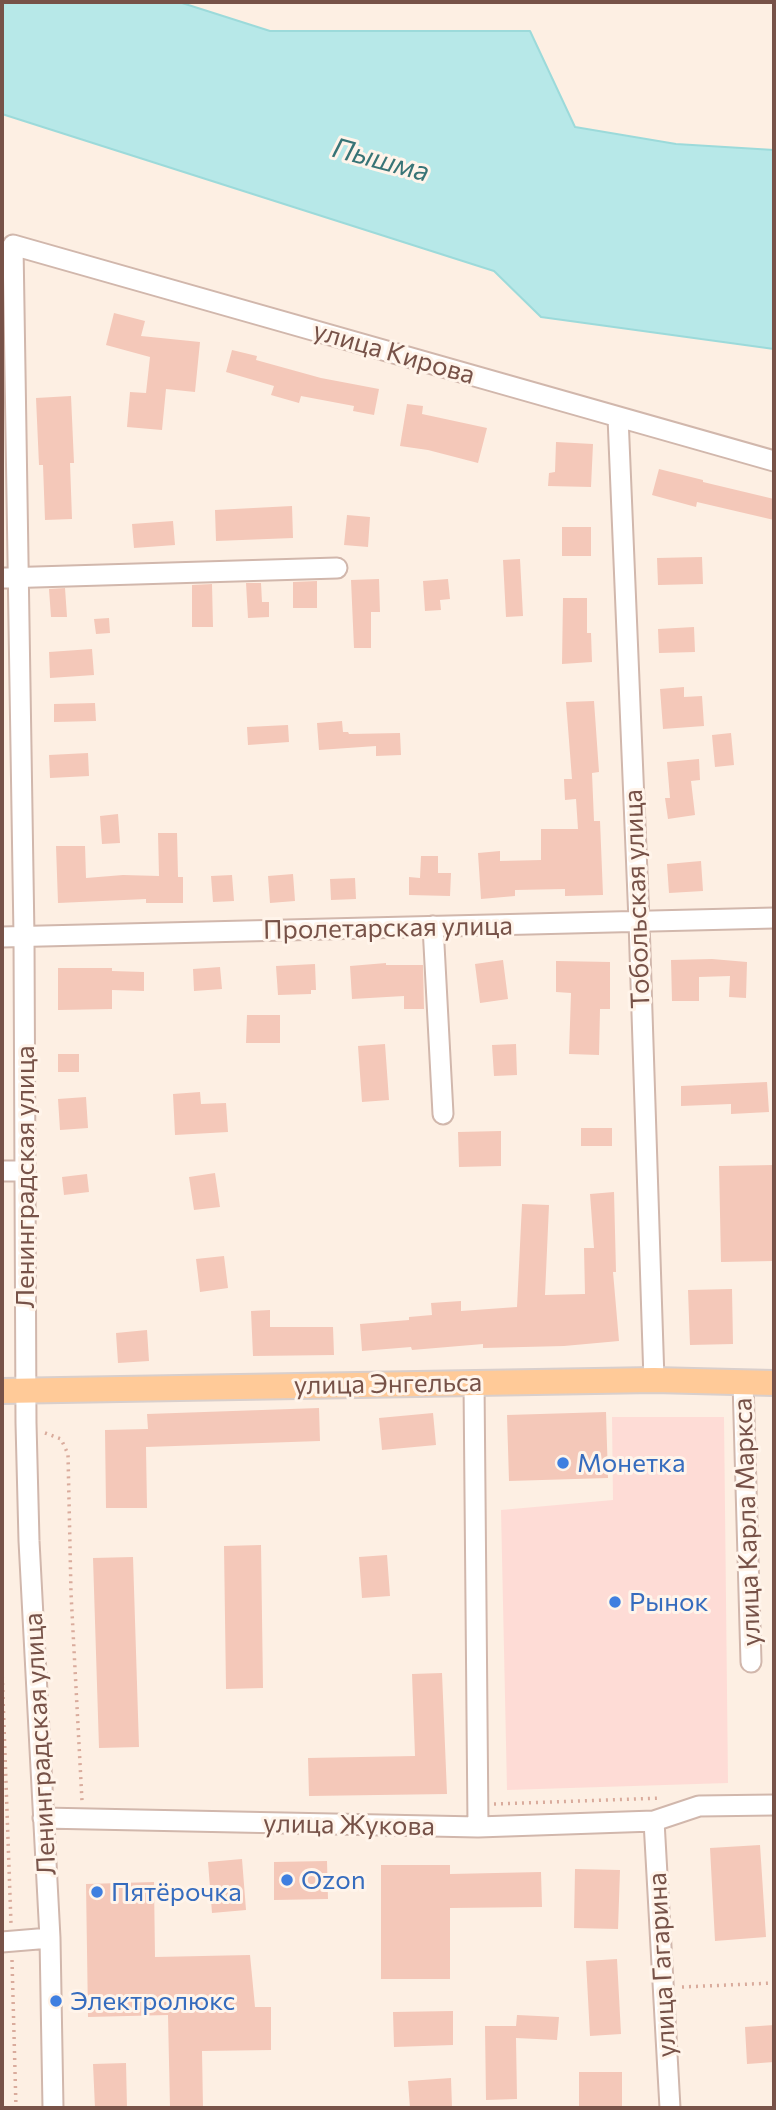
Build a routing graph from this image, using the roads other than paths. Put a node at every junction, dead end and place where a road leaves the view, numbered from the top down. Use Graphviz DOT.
graph roads {
  1 [pos="13,246"];
  2 [pos="8,276"];
  3 [pos="618,417"];
  4 [pos="774,461"];
  5 [pos="337,568"];
  6 [pos="10,578"];
  7 [pos="774,918"];
  8 [pos="639,921"];
  9 [pos="433,926"];
  10 [pos="2,937"];
  11 [pos="24,937"];
  12 [pos="443,1114"];
  13 [pos="2,1171"];
  14 [pos="25,1171"];
  15 [pos="654,1380"];
  16 [pos="474,1382"];
  17 [pos="743,1382"];
  18 [pos="774,1383"];
  19 [pos="14,1391"];
  20 [pos="751,1662"];
  21 [pos="774,1805"];
  22 [pos="43,1818"];
  23 [pos="654,1821"];
  24 [pos="478,1827"];
  25 [pos="50,1938"];
  26 [pos="7,1942"];
  27 [pos="53,2108"];
  28 [pos="670,2108"];
  1 -- 2 [label="street, Ленинградская улица"];
  1 -- 3 [label="street, улица Кирова"];
  2 -- 6 [label="street, Ленинградская улица"];
  3 -- 4 [label="street, улица Кирова"];
  3 -- 8 [label="street, Тобольская улица"];
  5 -- 6 [label="street"];
  6 -- 11 [label="street, Ленинградская улица"];
  7 -- 8 [label="street, Пролетарская улица"];
  8 -- 9 [label="street, Пролетарская улица"];
  8 -- 15 [label="street, Тобольская улица"];
  9 -- 11 [label="street, Пролетарская улица"];
  9 -- 12 [label="street"];
  10 -- 11 [label="street, Пролетарская улица"];
  11 -- 14 [label="street, Ленинградская улица"];
  13 -- 14 [label="street"];
  14 -- 19 [label="street, Ленинградская улица"];
  15 -- 16 [label="main road, улица Энгельса"];
  15 -- 17 [label="main road, улица Энгельса"];
  16 -- 19 [label="main road, улица Энгельса"];
  16 -- 24 [label="street"];
  17 -- 18 [label="main road, улица Энгельса"];
  17 -- 20 [label="street, улица Карла Маркса"];
  19 -- 22 [label="street, Ленинградская улица"];
  21 -- 23 [label="street, улица Жукова"];
  22 -- 24 [label="street, улица Жукова"];
  22 -- 25 [label="street, Ленинградская улица"];
  23 -- 24 [label="street, улица Жукова"];
  23 -- 28 [label="street, улица Гагарина"];
  25 -- 26 [label="street"];
  25 -- 27 [label="street, Ленинградская улица"];
}
